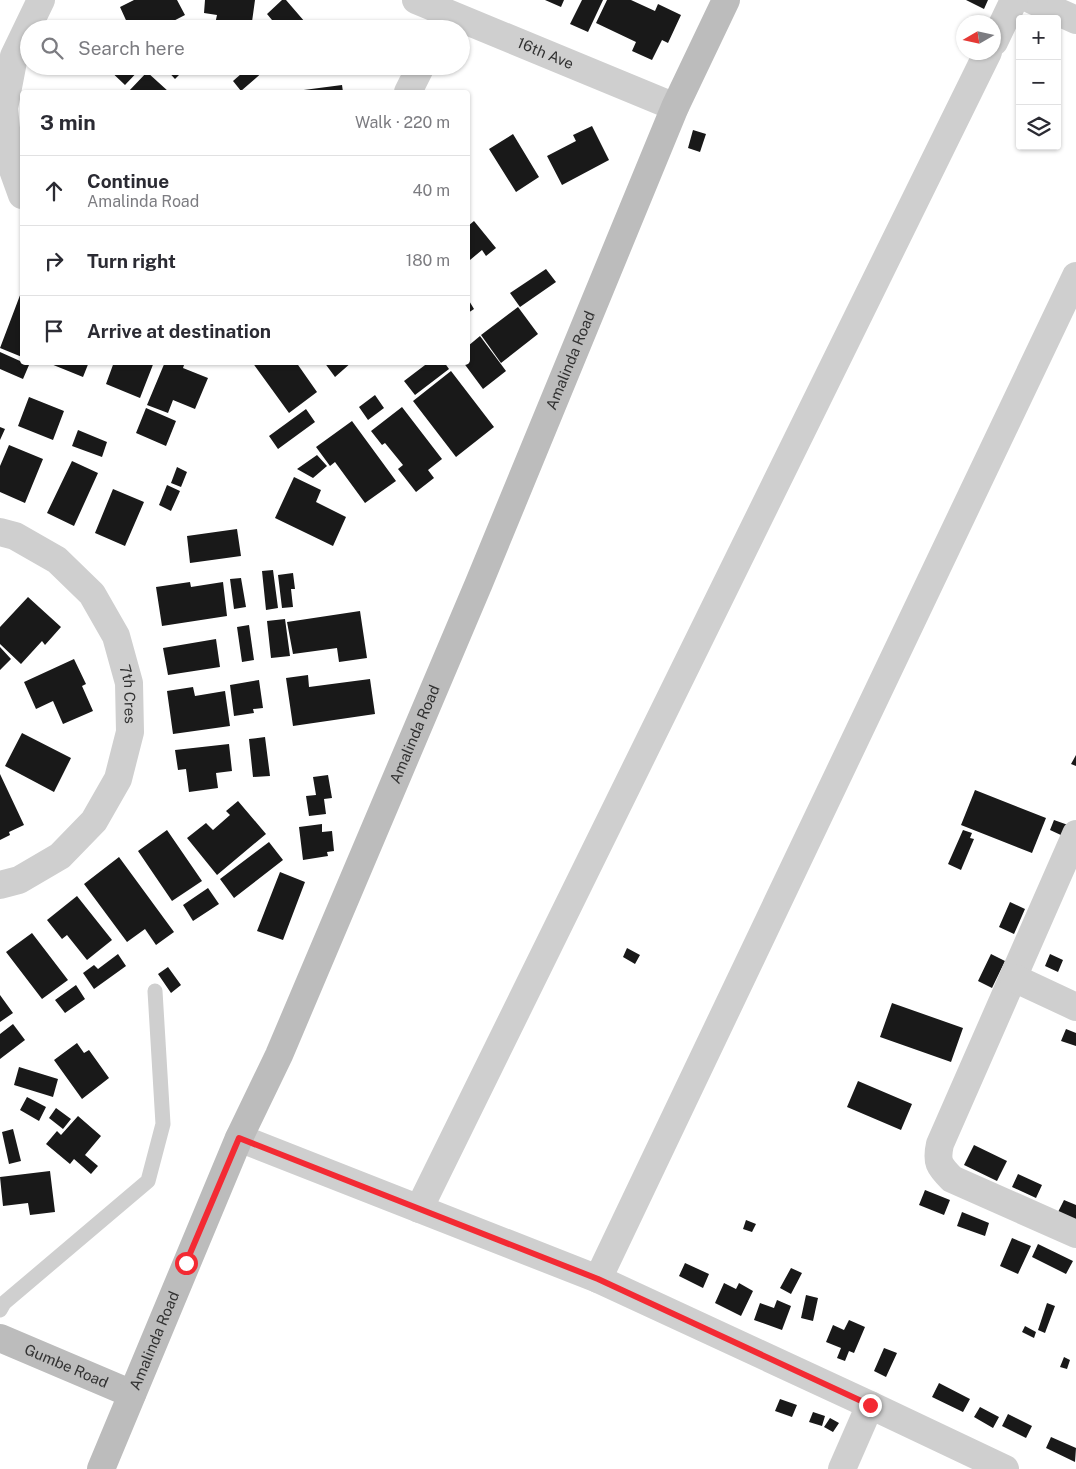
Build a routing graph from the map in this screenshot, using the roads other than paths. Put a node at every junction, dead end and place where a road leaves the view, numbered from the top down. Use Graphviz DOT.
graph roads {
  1 [pos="41,0"];
  2 [pos="416,0"];
  3 [pos="726,0"];
  4 [pos="1014,0"];
  5 [pos="1032,0"];
  6 [pos="31,20"];
  7 [pos="441,20"];
  8 [pos="1076,20"];
  9 [pos="1001,27"];
  10 [pos="470,31"];
  11 [pos="20,44"];
  12 [pos="984,60"];
  13 [pos="416,75"];
  14 [pos="409,90"];
  15 [pos="675,107"];
  16 [pos="20,190"];
  17 [pos="1076,276"];
  18 [pos="0,532"];
  19 [pos="1076,834"];
  20 [pos="0,886"];
  21 [pos="1014,978"];
  22 [pos="155,991"];
  23 [pos="1076,1007"];
  24 [pos="239,1138"];
  25 [pos="419,1209"];
  26 [pos="1076,1234"];
  27 [pos="598,1279"];
  28 [pos="0,1310"];
  29 [pos="0,1338"];
  30 [pos="132,1394"];
  31 [pos="870,1405"];
  32 [pos="101,1469"];
  33 [pos="842,1469"];
  34 [pos="1005,1469"];
  1 -- 6 [label="street"];
  2 -- 7 [label="street, 16th Ave"];
  3 -- 15 [label="street, Amalinda Road"];
  4 -- 9 [label="street"];
  5 -- 8 [label="street"];
  10 -- 15 [label="street, 16th Ave"];
  11 -- 16 [label="street"];
  12 -- 25 [label="street"];
  13 -- 14 [label="street"];
  15 -- 24 [label="street, Amalinda Road"];
  17 -- 27 [label="street"];
  18 -- 20 [label="street, 7th Cres"];
  19 -- 21 [label="street"];
  21 -- 23 [label="street"];
  21 -- 26 [label="street"];
  22 -- 28 [label="lane"];
  24 -- 25 [label="street"];
  24 -- 30 [label="street, Amalinda Road"];
  25 -- 27 [label="street"];
  27 -- 31 [label="street"];
  29 -- 30 [label="street, Gumbe Road"];
  30 -- 32 [label="street, Amalinda Road"];
  31 -- 33 [label="street"];
  31 -- 34 [label="street"];
}
